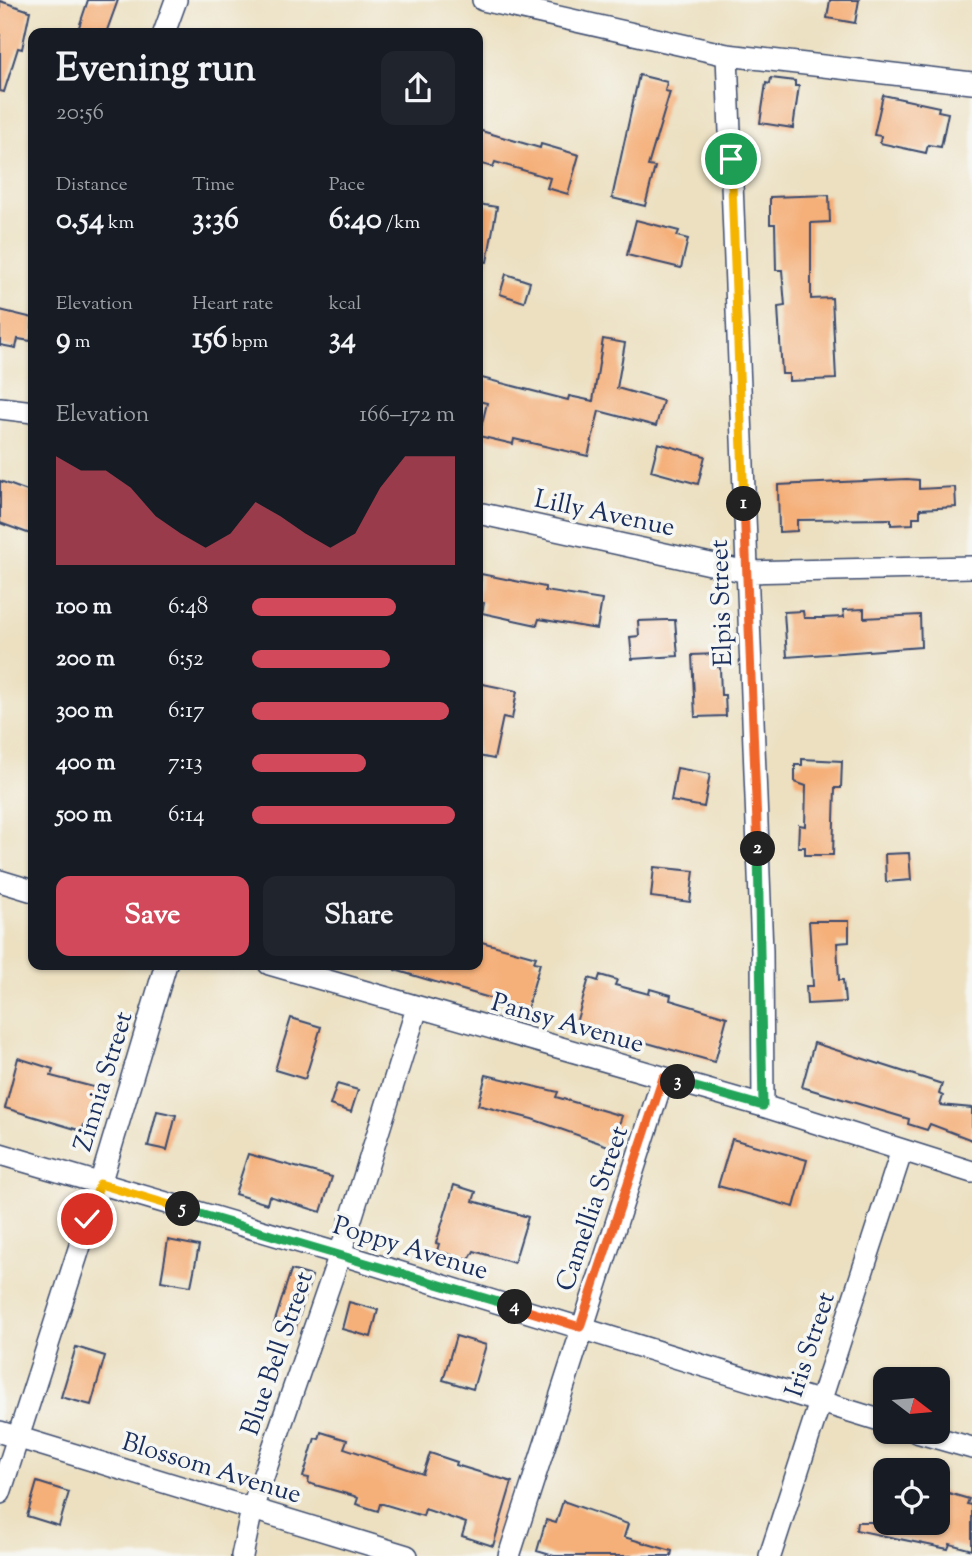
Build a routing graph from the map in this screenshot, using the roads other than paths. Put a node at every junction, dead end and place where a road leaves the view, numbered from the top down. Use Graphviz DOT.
graph roads {
  1 [pos="176,0"];
  2 [pos="483,0"];
  3 [pos="166,28"];
  4 [pos="727,55"];
  5 [pos="972,83"];
  6 [pos="0,408"];
  7 [pos="28,411"];
  8 [pos="483,514"];
  9 [pos="972,567"];
  10 [pos="747,572"];
  11 [pos="0,881"];
  12 [pos="28,889"];
  13 [pos="164,970"];
  14 [pos="308,970"];
  15 [pos="327,973"];
  16 [pos="417,1008"];
  17 [pos="663,1078"];
  18 [pos="763,1106"];
  19 [pos="902,1150"];
  20 [pos="0,1154"];
  21 [pos="972,1172"];
  22 [pos="100,1184"];
  23 [pos="340,1254"];
  24 [pos="580,1327"];
  25 [pos="819,1402"];
  26 [pos="873,1418"];
  27 [pos="10,1434"];
  28 [pos="950,1442"];
  29 [pos="972,1448"];
  30 [pos="0,1493"];
  31 [pos="252,1509"];
  32 [pos="242,1556"];
  33 [pos="407,1556"];
  34 [pos="509,1556"];
  35 [pos="770,1556"];
  1 -- 3 [label="street"];
  2 -- 4 [label="street"];
  4 -- 5 [label="street"];
  4 -- 10 [label="street, Elpis Street"];
  6 -- 7 [label="street"];
  8 -- 10 [label="street, Lilly Avenue"];
  9 -- 10 [label="street, Lilly Avenue"];
  10 -- 18 [label="street, Elpis Street"];
  11 -- 12 [label="street"];
  13 -- 22 [label="street, Zinnia Street"];
  14 -- 15 [label="street, Pansy Avenue"];
  15 -- 16 [label="street, Pansy Avenue"];
  16 -- 17 [label="street, Pansy Avenue"];
  16 -- 23 [label="street, Blue Bell Street"];
  17 -- 18 [label="street, Pansy Avenue"];
  17 -- 24 [label="street, Camellia Street"];
  18 -- 19 [label="street, Pansy Avenue"];
  19 -- 21 [label="street, Pansy Avenue"];
  19 -- 25 [label="street, Iris Street"];
  20 -- 22 [label="street, Poppy Avenue"];
  22 -- 23 [label="street, Poppy Avenue"];
  22 -- 27 [label="street, Zinnia Street"];
  23 -- 24 [label="street, Poppy Avenue"];
  23 -- 31 [label="street, Blue Bell Street"];
  24 -- 25 [label="street, Poppy Avenue"];
  24 -- 34 [label="street, Camellia Street"];
  25 -- 26 [label="street, Poppy Avenue"];
  25 -- 35 [label="street, Iris Street"];
  27 -- 30 [label="street, Zinnia Street"];
  27 -- 31 [label="street, Blossom Avenue"];
  28 -- 29 [label="street"];
  31 -- 32 [label="street, Blue Bell Street"];
  31 -- 33 [label="street, Blossom Avenue"];
}
